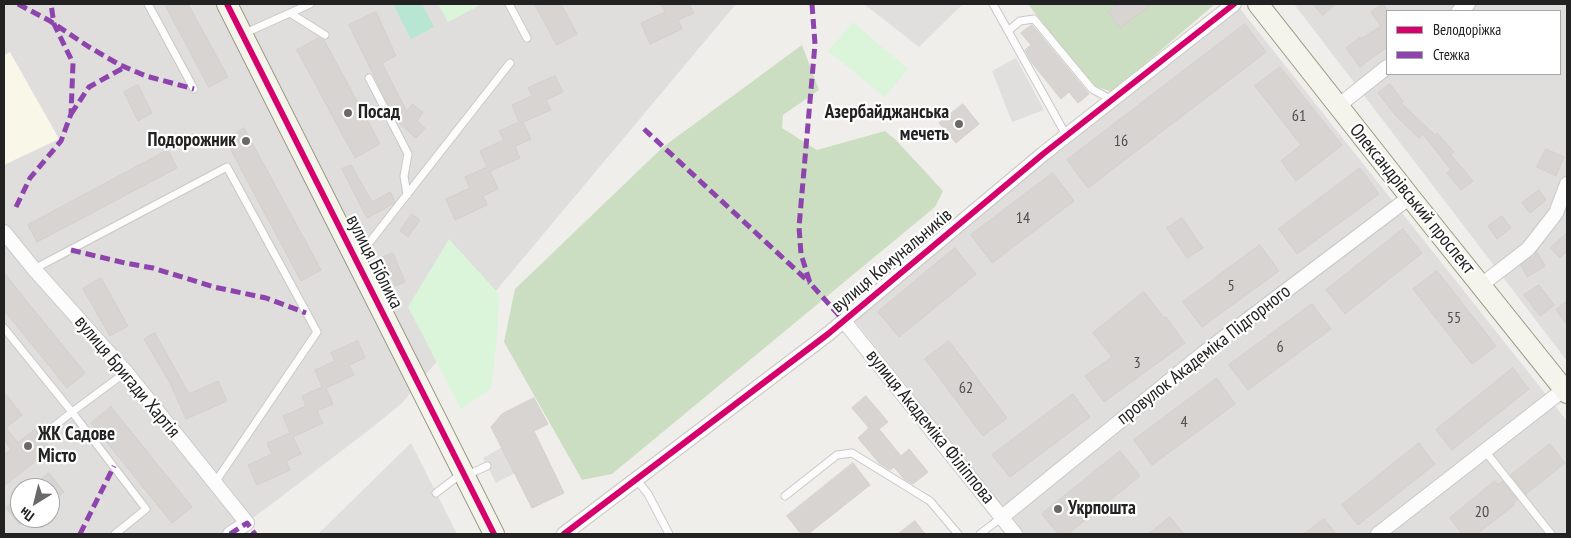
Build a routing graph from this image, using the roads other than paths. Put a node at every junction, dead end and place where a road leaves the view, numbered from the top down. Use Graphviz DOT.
graph roads {
  1 [pos="148,4"];
  2 [pos="227,4"];
  3 [pos="310,4"];
  4 [pos="509,4"];
  5 [pos="993,4"];
  6 [pos="1234,4"];
  7 [pos="1258,4"];
  8 [pos="290,13"];
  9 [pos="1008,31"];
  10 [pos="243,34"];
  11 [pos="326,35"];
  12 [pos="527,38"];
  13 [pos="510,63"];
  14 [pos="1386,69"];
  15 [pos="369,78"];
  16 [pos="194,89"];
  17 [pos="1112,100"];
  18 [pos="1338,106"];
  19 [pos="1066,135"];
  20 [pos="1567,184"];
  21 [pos="406,195"];
  22 [pos="1410,197"];
  23 [pos="4,232"];
  24 [pos="356,259"];
  25 [pos="34,269"];
  26 [pos="1481,285"];
  27 [pos="844,321"];
  28 [pos="4,328"];
  29 [pos="126,372"];
  30 [pos="1566,390"];
  31 [pos="72,412"];
  32 [pos="48,431"];
  33 [pos="1485,451"];
  34 [pos="487,466"];
  35 [pos="464,474"];
  36 [pos="636,479"];
  37 [pos="214,484"];
  38 [pos="436,493"];
  39 [pos="785,496"];
  40 [pos="1002,517"];
  41 [pos="115,534"];
  42 [pos="230,534"];
  43 [pos="494,534"];
  44 [pos="564,534"];
  45 [pos="669,534"];
  46 [pos="958,534"];
  47 [pos="980,534"];
  48 [pos="1015,534"];
  49 [pos="1378,534"];
  50 [pos="1551,534"];
  1 -- 16 [label="lane"];
  2 -- 10 [label="street, вулиця Біблика"];
  3 -- 8 [label="lane"];
  4 -- 12 [label="lane"];
  5 -- 9 [label="lane"];
  6 -- 17 [label="street, вулиця Комунальників"];
  7 -- 18 [label="street, Олександрівський проспект"];
  8 -- 10 [label="lane"];
  8 -- 11 [label="lane"];
  9 -- 17 [label="lane"];
  9 -- 19 [label="lane"];
  10 -- 24 [label="street, вулиця Біблика"];
  13 -- 21 [label="lane"];
  14 -- 18 [label="street"];
  15 -- 21 [label="lane"];
  17 -- 19 [label="street, вулиця Комунальників"];
  18 -- 22 [label="street, Олександрівський проспект"];
  19 -- 27 [label="street, вулиця Комунальників"];
  20 -- 26 [label="street"];
  21 -- 24 [label="lane"];
  22 -- 26 [label="street, Олександрівський проспект"];
  22 -- 40 [label="street, провулок Академіка Підгорного"];
  23 -- 25 [label="street, вулиця Бригади Хартія"];
  24 -- 35 [label="street, вулиця Біблика"];
  25 -- 29 [label="street, вулиця Бригади Хартія"];
  25 -- 37 [label="lane"];
  26 -- 30 [label="street, Олександрівський проспект"];
  27 -- 36 [label="street, вулиця Комунальників"];
  27 -- 40 [label="street, вулиця Академіка Філіппова"];
  28 -- 31 [label="lane"];
  29 -- 31 [label="lane"];
  29 -- 37 [label="street, вулиця Бригади Хартія"];
  30 -- 33 [label="street"];
  31 -- 32 [label="lane"];
  31 -- 41 [label="lane"];
  33 -- 49 [label="street"];
  33 -- 50 [label="lane"];
  34 -- 35 [label="lane"];
  35 -- 38 [label="lane"];
  35 -- 43 [label="street, вулиця Біблика"];
  36 -- 44 [label="street, вулиця Комунальників"];
  36 -- 45 [label="lane"];
  37 -- 42 [label="street, вулиця Бригади Хартія"];
  39 -- 46 [label="lane"];
  40 -- 47 [label="lane"];
  40 -- 48 [label="street, вулиця Академіка Філіппова"];
}
